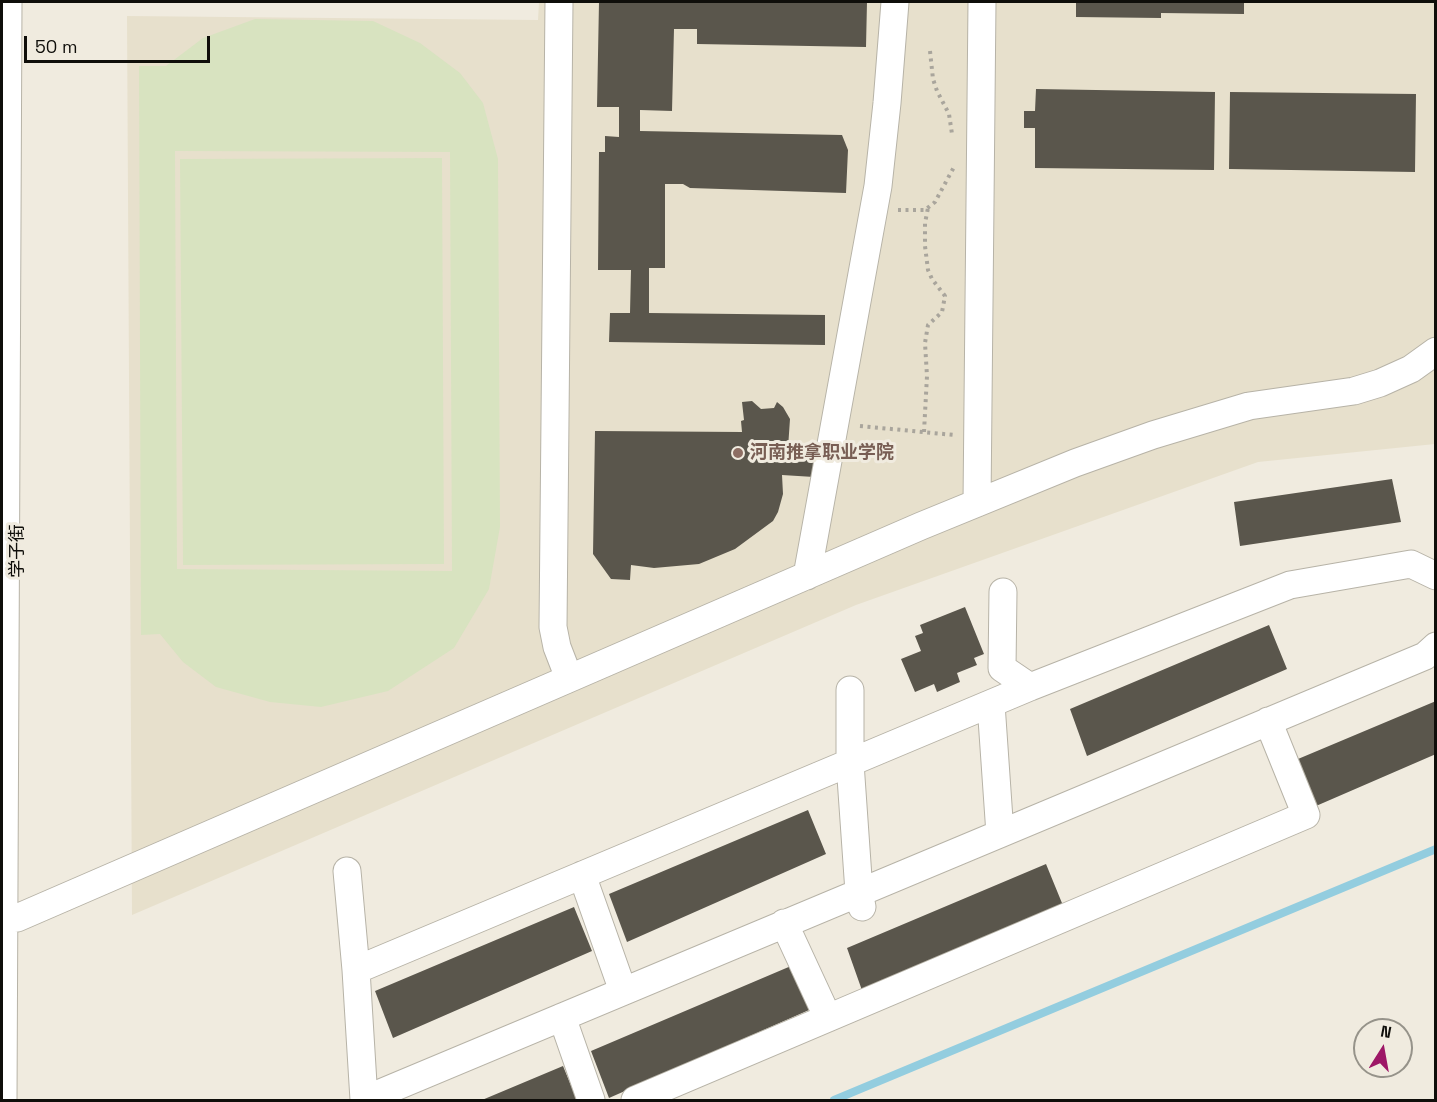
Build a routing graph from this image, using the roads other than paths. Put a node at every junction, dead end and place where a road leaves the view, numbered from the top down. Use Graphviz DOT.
graph roads {
  1 [pos="8,2"];
  2 [pos="19,2"];
  3 [pos="559,2"];
  4 [pos="895,2"];
  5 [pos="982,2"];
  6 [pos="1436,351"];
  7 [pos="977,503"];
  8 [pos="807,576"];
  9 [pos="1436,576"];
  10 [pos="1003,592"];
  11 [pos="1436,646"];
  12 [pos="569,678"];
  13 [pos="1030,687"];
  14 [pos="850,690"];
  15 [pos="991,704"];
  16 [pos="1268,722"];
  17 [pos="850,763"];
  18 [pos="1000,834"];
  19 [pos="347,871"];
  20 [pos="582,875"];
  21 [pos="861,901"];
  22 [pos="10,919"];
  23 [pos="784,923"];
  24 [pos="356,970"];
  25 [pos="623,991"];
  26 [pos="562,1017"];
  27 [pos="828,1018"];
  28 [pos="364,1100"];
  29 [pos="3,1101"];
  30 [pos="15,1101"];
  31 [pos="591,1101"];
  32 [pos="635,1101"];
  1 -- 22 [label="street, 学子街"];
  2 -- 22 [label="street, 学子街"];
  3 -- 12 [label="street"];
  4 -- 8 [label="street"];
  5 -- 7 [label="street"];
  6 -- 7 [label="street"];
  7 -- 8 [label="street"];
  8 -- 12 [label="street"];
  9 -- 13 [label="street"];
  10 -- 13 [label="street"];
  11 -- 16 [label="street"];
  12 -- 22 [label="street"];
  13 -- 15 [label="street"];
  14 -- 17 [label="street"];
  15 -- 17 [label="street"];
  15 -- 18 [label="street"];
  16 -- 18 [label="street"];
  16 -- 27 [label="street"];
  17 -- 20 [label="street"];
  17 -- 21 [label="street"];
  18 -- 21 [label="street"];
  19 -- 24 [label="street"];
  20 -- 24 [label="street"];
  20 -- 25 [label="street"];
  21 -- 23 [label="street"];
  22 -- 29 [label="street, 学子街"];
  22 -- 30 [label="street, 学子街"];
  23 -- 25 [label="street"];
  23 -- 27 [label="street"];
  24 -- 28 [label="street"];
  25 -- 26 [label="street"];
  26 -- 28 [label="street"];
  26 -- 31 [label="street"];
  27 -- 32 [label="street"];
}
